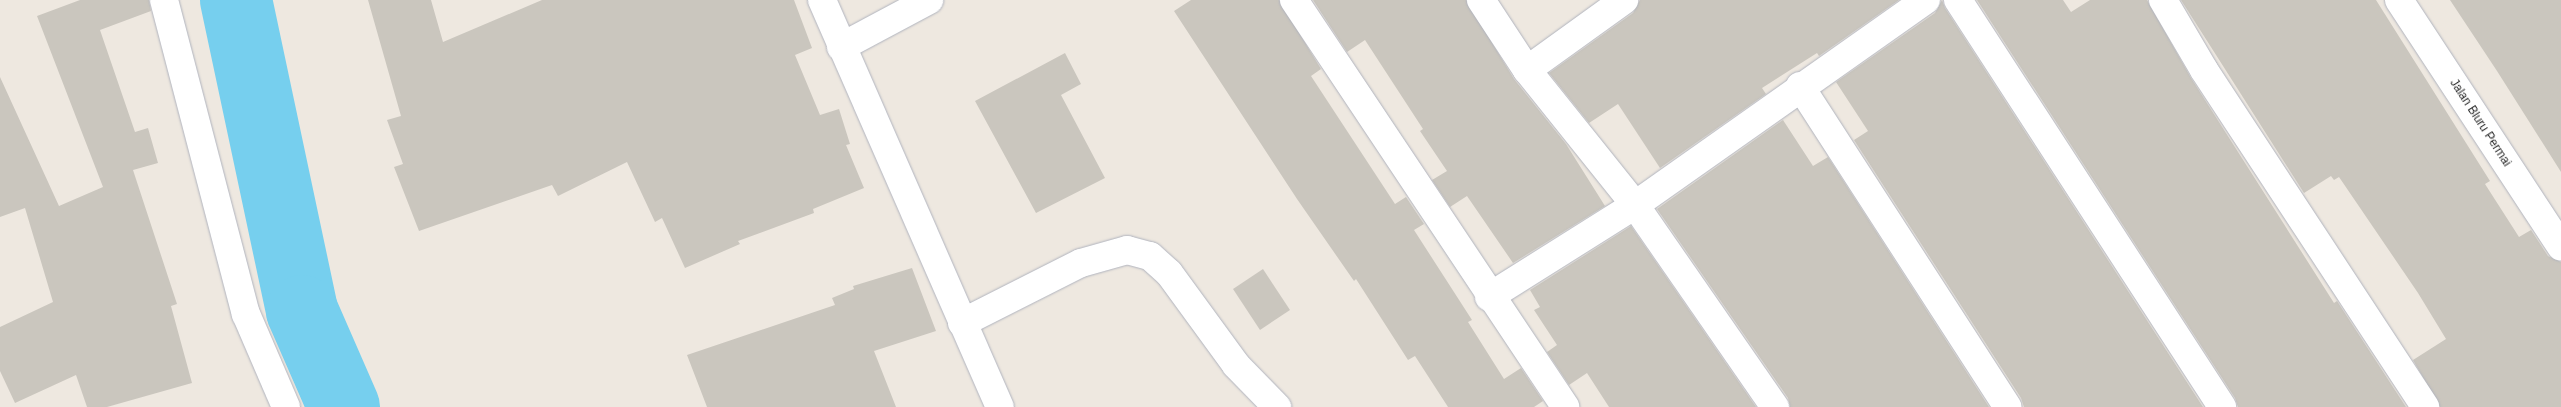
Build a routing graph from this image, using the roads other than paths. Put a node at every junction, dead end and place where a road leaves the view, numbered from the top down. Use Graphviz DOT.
graph roads {
  1 [pos="164,0"];
  2 [pos="822,0"];
  3 [pos="929,0"];
  4 [pos="1294,0"];
  5 [pos="1481,0"];
  6 [pos="1624,0"];
  7 [pos="1926,0"];
  8 [pos="1958,0"];
  9 [pos="2163,0"];
  10 [pos="2398,0"];
  11 [pos="841,47"];
  12 [pos="1527,70"];
  13 [pos="1800,86"];
  14 [pos="1635,205"];
  15 [pos="2561,247"];
  16 [pos="1489,297"];
  17 [pos="962,322"];
  18 [pos="286,407"];
  19 [pos="1000,407"];
  20 [pos="1277,407"];
  21 [pos="1565,407"];
  22 [pos="1775,407"];
  23 [pos="2008,407"];
  24 [pos="2222,407"];
  25 [pos="2425,407"];
  1 -- 18 [label="street"];
  2 -- 11 [label="street"];
  3 -- 11 [label="street"];
  4 -- 16 [label="street"];
  5 -- 12 [label="street"];
  6 -- 12 [label="street"];
  7 -- 13 [label="street"];
  8 -- 24 [label="street"];
  9 -- 25 [label="street"];
  10 -- 15 [label="street, Jalan Bluru Permai"];
  11 -- 17 [label="street"];
  12 -- 14 [label="street"];
  13 -- 14 [label="street"];
  13 -- 23 [label="street"];
  14 -- 16 [label="street"];
  14 -- 22 [label="street"];
  16 -- 21 [label="street"];
  17 -- 19 [label="street"];
  17 -- 20 [label="street"];
}
